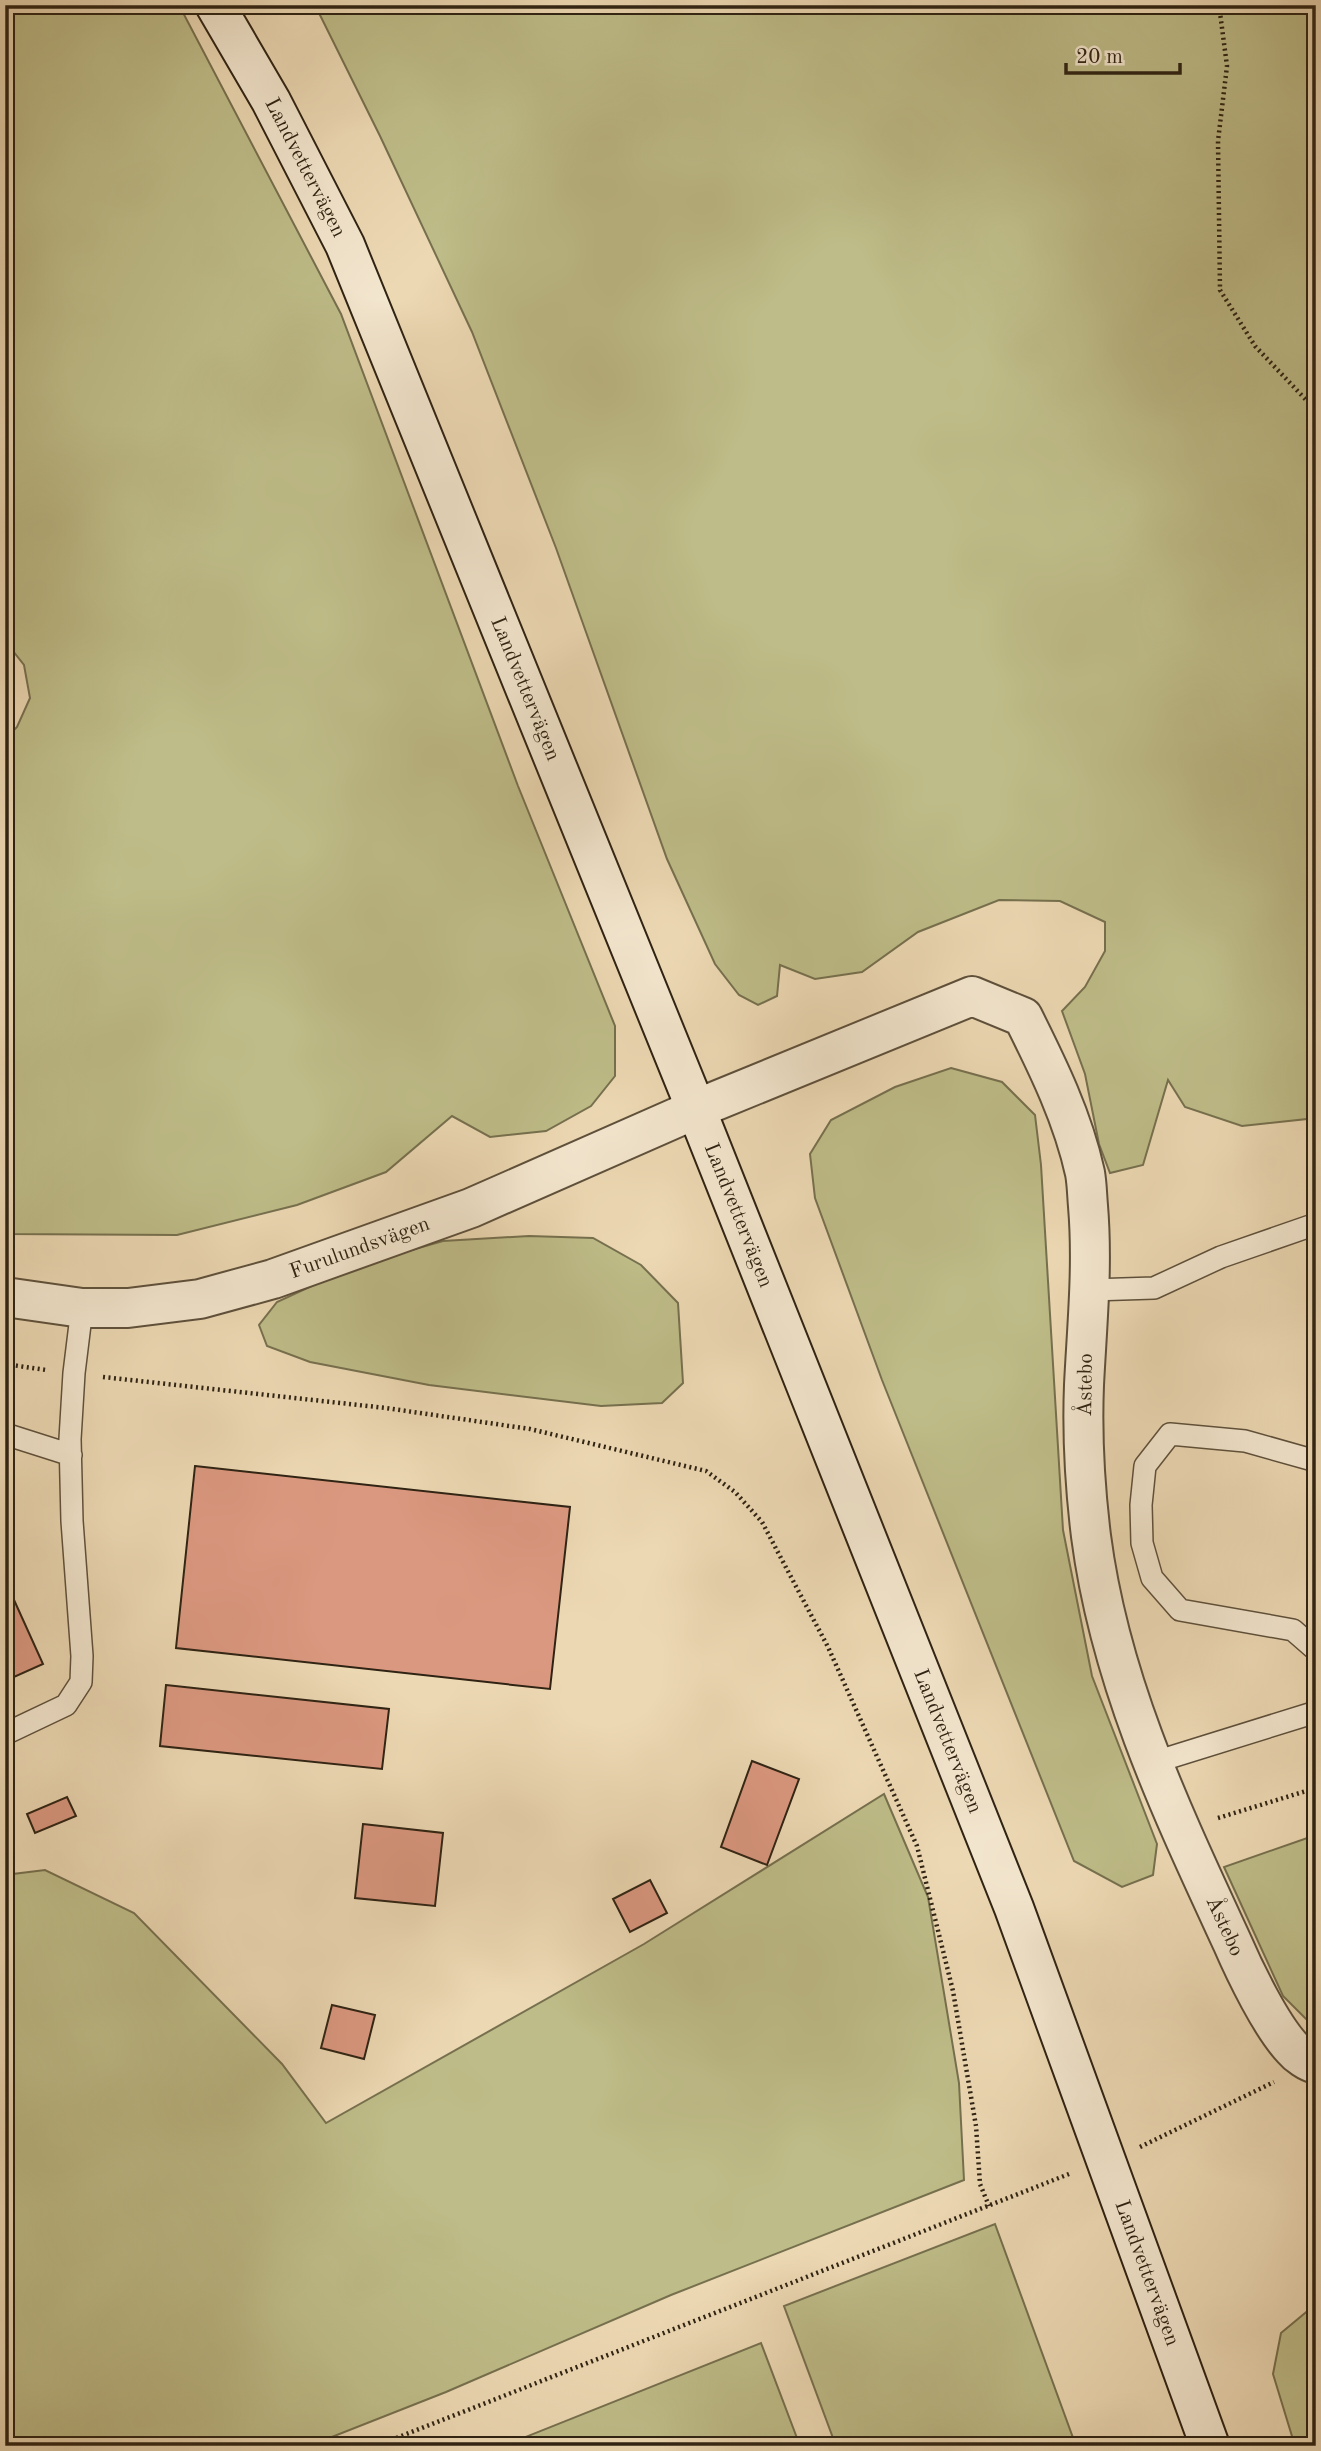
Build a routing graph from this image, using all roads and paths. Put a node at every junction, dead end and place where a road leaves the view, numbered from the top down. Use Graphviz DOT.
graph roads {
  1 [pos="215,5"];
  2 [pos="1219,5"];
  3 [pos="1316,426"];
  4 [pos="696,1109"];
  5 [pos="1316,1224"];
  6 [pos="1091,1290"];
  7 [pos="5,1297"];
  8 [pos="82,1308"];
  9 [pos="5,1364"];
  10 [pos="74,1373"];
  11 [pos="5,1434"];
  12 [pos="71,1455"];
  13 [pos="1316,1461"];
  14 [pos="1316,1650"];
  15 [pos="1316,1712"];
  16 [pos="5,1734"];
  17 [pos="1152,1763"];
  18 [pos="1316,1788"];
  19 [pos="1180,1830"];
  20 [pos="1314,2064"];
  21 [pos="1136,2149"];
  22 [pos="1080,2170"];
  23 [pos="989,2206"];
  24 [pos="376,2446"];
  25 [pos="1210,2446"];
  1 -- 4 [label="street, Landvettervägen"];
  2 -- 3 [label="path"];
  4 -- 6 [label="street, Åstebo"];
  4 -- 8 [label="street, Furulundsvägen"];
  4 -- 25 [label="street, Landvettervägen"];
  5 -- 6 [label="lane"];
  6 -- 17 [label="street, Åstebo"];
  7 -- 8 [label="street, Furulundsvägen"];
  8 -- 10 [label="lane"];
  9 -- 10 [label="path"];
  10 -- 12 [label="lane"];
  10 -- 23 [label="path"];
  11 -- 12 [label="lane"];
  12 -- 16 [label="lane"];
  13 -- 14 [label="lane"];
  15 -- 17 [label="lane"];
  17 -- 19 [label="street, Åstebo"];
  18 -- 19 [label="path"];
  19 -- 20 [label="street, Åstebo"];
  20 -- 21 [label="path"];
  22 -- 23 [label="path"];
  23 -- 24 [label="path"];
}
